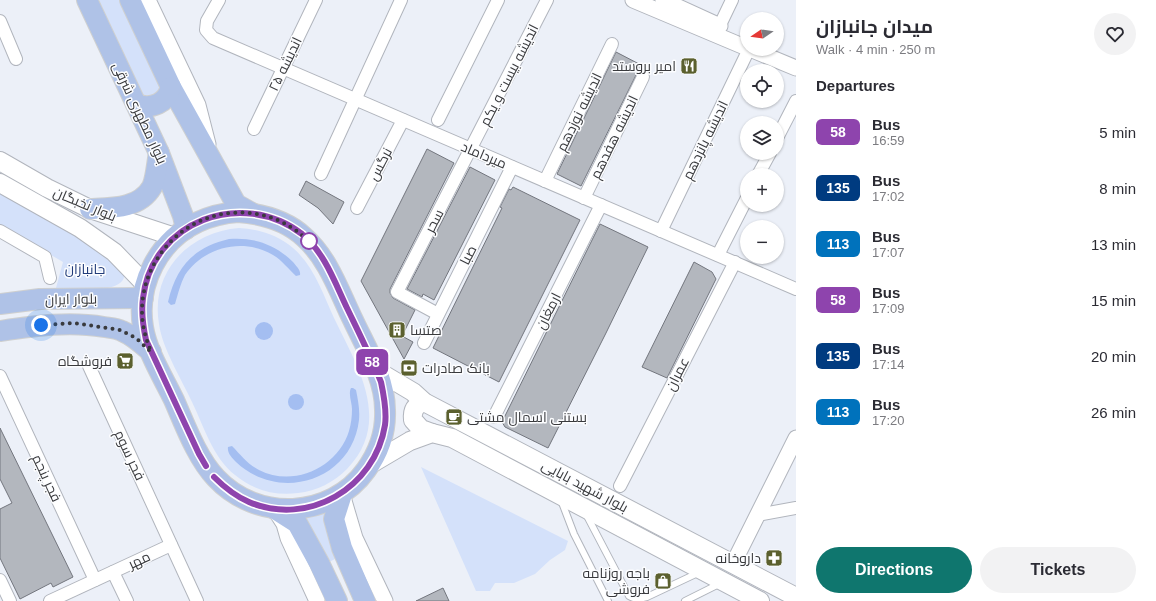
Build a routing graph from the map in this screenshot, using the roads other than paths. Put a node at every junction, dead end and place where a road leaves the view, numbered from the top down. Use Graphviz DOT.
graph roads {
  1 [pos="87,0"];
  2 [pos="130,0"];
  3 [pos="148,0"];
  4 [pos="220,0"];
  5 [pos="316,0"];
  6 [pos="401,0"];
  7 [pos="498,0"];
  8 [pos="547,0"];
  9 [pos="635,0"];
  10 [pos="663,0"];
  11 [pos="732,0"];
  12 [pos="0,21"];
  13 [pos="720,25"];
  14 [pos="740,34"];
  15 [pos="612,44"];
  16 [pos="740,45"];
  17 [pos="784,52"];
  18 [pos="746,56"];
  19 [pos="766,56"];
  20 [pos="796,57"];
  21 [pos="16,59"];
  22 [pos="283,68"];
  23 [pos="796,68"];
  24 [pos="643,78"];
  25 [pos="172,87"];
  26 [pos="356,98"];
  27 [pos="796,101"];
  28 [pos="136,104"];
  29 [pos="403,120"];
  30 [pos="438,120"];
  31 [pos="784,124"];
  32 [pos="254,129"];
  33 [pos="471,149"];
  34 [pos="159,153"];
  35 [pos="0,161"];
  36 [pos="214,166"];
  37 [pos="512,167"];
  38 [pos="321,174"];
  39 [pos="545,181"];
  40 [pos="0,183"];
  41 [pos="584,198"];
  42 [pos="601,205"];
  43 [pos="357,208"];
  44 [pos="90,209"];
  45 [pos="740,212"];
  46 [pos="252,213"];
  47 [pos="0,231"];
  48 [pos="661,231"];
  49 [pos="180,233"];
  50 [pos="718,255"];
  51 [pos="735,262"];
  52 [pos="50,278"];
  53 [pos="796,289"];
  54 [pos="144,291"];
  55 [pos="0,304"];
  56 [pos="438,314"];
  57 [pos="0,331"];
  58 [pos="424,343"];
  59 [pos="151,352"];
  60 [pos="89,366"];
  61 [pos="376,370"];
  62 [pos="0,376"];
  63 [pos="424,402"];
  64 [pos="494,417"];
  65 [pos="432,433"];
  66 [pos="796,438"];
  67 [pos="371,464"];
  68 [pos="620,486"];
  69 [pos="342,494"];
  70 [pos="560,495"];
  71 [pos="582,507"];
  72 [pos="275,509"];
  73 [pos="796,510"];
  74 [pos="757,515"];
  75 [pos="172,545"];
  76 [pos="733,564"];
  77 [pos="702,571"];
  78 [pos="113,572"];
  79 [pos="356,579"];
  80 [pos="0,580"];
  81 [pos="94,580"];
  82 [pos="723,582"];
  83 [pos="328,597"];
  84 [pos="796,597"];
  85 [pos="58,599"];
  86 [pos="10,601"];
  87 [pos="127,601"];
  88 [pos="197,601"];
  89 [pos="365,601"];
  90 [pos="385,601"];
  91 [pos="608,601"];
  92 [pos="685,601"];
  93 [pos="760,601"];
  1 -- 28 [label="main road, بلوار مطهری شرقی"];
  2 -- 25 [label="main road"];
  3 -- 36 [label="street"];
  4 -- 22 [label="street, میرداماد"];
  5 -- 22 [label="street, اندیشه ۲۵"];
  6 -- 26 [label="street"];
  7 -- 30 [label="street"];
  8 -- 33 [label="street, اندیشه بیست و یکم"];
  9 -- 16 [label="street"];
  10 -- 13 [label="street"];
  11 -- 13 [label="street"];
  12 -- 21 [label="street"];
  13 -- 14 [label="street"];
  15 -- 39 [label="street, اندیشه نوزدهم"];
  17 -- 20 [label="street"];
  18 -- 48 [label="street, اندیشه پانزدهم"];
  19 -- 23 [label="street"];
  22 -- 26 [label="street, میرداماد"];
  22 -- 32 [label="street, اندیشه ۲۵"];
  24 -- 41 [label="street, اندیشه هفدهم"];
  25 -- 28 [label="main road"];
  25 -- 36 [label="main road"];
  26 -- 29 [label="street, میرداماد"];
  26 -- 38 [label="street"];
  27 -- 31 [label="street"];
  28 -- 34 [label="main road, بلوار مطهری شرقی"];
  29 -- 33 [label="street, میرداماد"];
  29 -- 43 [label="street, نرگس"];
  33 -- 37 [label="street, میرداماد"];
  33 -- 56 [label="street, سحر"];
  34 -- 44 [label="main road"];
  34 -- 49 [label="main road, بلوار مطهری شرقی"];
  35 -- 44 [label="main road, بلوار نخبگان"];
  36 -- 46 [label="main road"];
  37 -- 39 [label="street, میرداماد"];
  37 -- 56 [label="street, صبا"];
  39 -- 41 [label="street, میرداماد"];
  40 -- 54 [label="main road, بلوار نخبگان"];
  41 -- 42 [label="street, میرداماد"];
  42 -- 48 [label="street, میرداماد"];
  42 -- 64 [label="street, ارمغان"];
  44 -- 49 [label="main road, بلوار نخبگان"];
  45 -- 50 [label="street"];
  46 -- 49 [label="main road"];
  46 -- 61 [label="main road"];
  47 -- 52 [label="street"];
  48 -- 50 [label="street, میرداماد"];
  49 -- 54 [label="main road"];
  50 -- 51 [label="street, میرداماد"];
  51 -- 53 [label="street, میرداماد"];
  51 -- 68 [label="street, عمران"];
  54 -- 55 [label="main road, بلوار ایران"];
  54 -- 59 [label="main road"];
  56 -- 58 [label="street, صبا"];
  57 -- 59 [label="main road, بلوار ایران"];
  59 -- 72 [label="main road"];
  60 -- 75 [label="street, فجر سوم"];
  61 -- 63 [label="main road, بلوار شهید بابایی"];
  61 -- 67 [label="main road"];
  62 -- 81 [label="street, فجر پنجم"];
  63 -- 65 [label="main road, بلوار شهید بابایی"];
  63 -- 76 [label="main road, بلوار شهید بابایی"];
  65 -- 67 [label="main road"];
  65 -- 70 [label="main road, بلوار شهید بابایی"];
  66 -- 74 [label="street"];
  67 -- 69 [label="main road"];
  69 -- 72 [label="main road"];
  69 -- 79 [label="main road"];
  69 -- 90 [label="street"];
  70 -- 71 [label="main road, بلوار شهید بابایی"];
  70 -- 91 [label="lane"];
  71 -- 77 [label="main road, بلوار شهید بابایی"];
  71 -- 77 [label="lane"];
  72 -- 83 [label="main road"];
  73 -- 74 [label="street"];
  74 -- 76 [label="street"];
  75 -- 78 [label="street, مهر"];
  75 -- 88 [label="street"];
  76 -- 84 [label="main road, بلوار شهید بابایی"];
  77 -- 82 [label="main road, بلوار شهید بابایی"];
  78 -- 81 [label="street, مهر"];
  78 -- 87 [label="street"];
  79 -- 83 [label="main road"];
  79 -- 89 [label="main road"];
  80 -- 86 [label="street"];
  81 -- 85 [label="street, مهر"];
  82 -- 92 [label="lane"];
  82 -- 93 [label="main road, بلوار شهید بابایی"];
}
